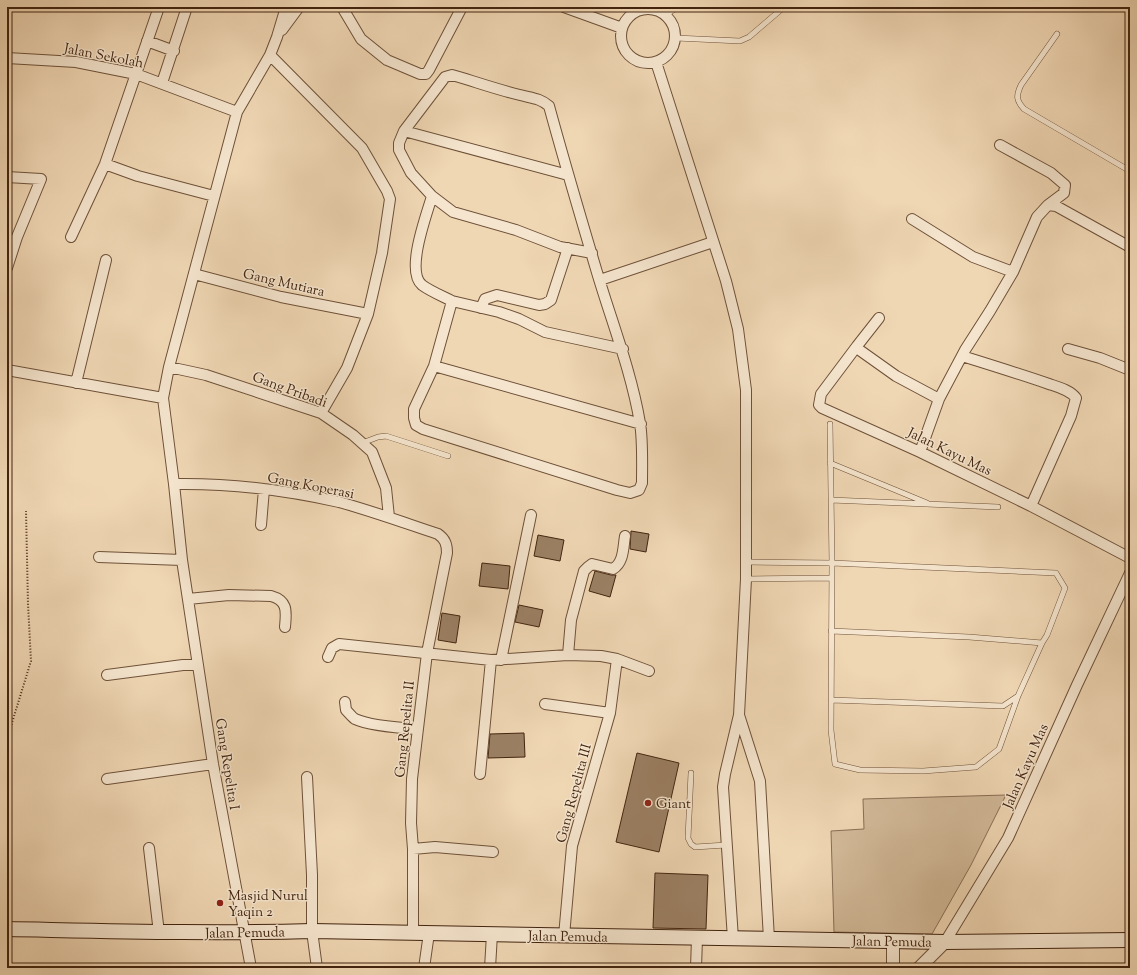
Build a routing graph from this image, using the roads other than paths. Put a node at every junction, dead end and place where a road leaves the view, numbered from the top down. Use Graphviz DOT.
graph roads {
  1 [pos="159,7"];
  2 [pos="187,7"];
  3 [pos="286,7"];
  4 [pos="299,7"];
  5 [pos="342,7"];
  6 [pos="462,7"];
  7 [pos="564,7"];
  8 [pos="678,7"];
  9 [pos="784,7"];
  10 [pos="665,15"];
  11 [pos="622,28"];
  12 [pos="1057,34"];
  13 [pos="277,37"];
  14 [pos="676,38"];
  15 [pos="147,41"];
  16 [pos="174,51"];
  17 [pos="270,55"];
  18 [pos="7,58"];
  19 [pos="656,62"];
  20 [pos="136,74"];
  21 [pos="162,83"];
  22 [pos="237,112"];
  23 [pos="404,131"];
  24 [pos="1000,144"];
  25 [pos="105,164"];
  26 [pos="1130,171"];
  27 [pos="568,175"];
  28 [pos="7,177"];
  29 [pos="214,196"];
  30 [pos="432,196"];
  31 [pos="1048,205"];
  32 [pos="912,219"];
  33 [pos="12,236"];
  34 [pos="72,238"];
  35 [pos="713,242"];
  36 [pos="1130,247"];
  37 [pos="568,248"];
  38 [pos="592,253"];
  39 [pos="106,260"];
  40 [pos="7,268"];
  41 [pos="1013,272"];
  42 [pos="194,274"];
  43 [pos="600,280"];
  44 [pos="452,301"];
  45 [pos="481,308"];
  46 [pos="368,314"];
  47 [pos="879,318"];
  48 [pos="857,346"];
  49 [pos="623,349"];
  50 [pos="1068,349"];
  51 [pos="962,356"];
  52 [pos="434,366"];
  53 [pos="169,367"];
  54 [pos="7,370"];
  55 [pos="1130,370"];
  56 [pos="76,383"];
  57 [pos="163,398"];
  58 [pos="939,399"];
  59 [pos="321,413"];
  60 [pos="641,424"];
  61 [pos="830,424"];
  62 [pos="362,443"];
  63 [pos="920,452"];
  64 [pos="448,456"];
  65 [pos="830,463"];
  66 [pos="174,484"];
  67 [pos="264,489"];
  68 [pos="831,500"];
  69 [pos="932,504"];
  70 [pos="1031,506"];
  71 [pos="998,507"];
  72 [pos="531,515"];
  73 [pos="389,517"];
  74 [pos="261,525"];
  75 [pos="438,534"];
  76 [pos="625,536"];
  77 [pos="99,557"];
  78 [pos="1130,558"];
  79 [pos="182,560"];
  80 [pos="746,562"];
  81 [pos="832,563"];
  82 [pos="1130,573"];
  83 [pos="832,578"];
  84 [pos="746,579"];
  85 [pos="188,599"];
  86 [pos="285,628"];
  87 [pos="831,631"];
  88 [pos="1042,642"];
  89 [pos="427,653"];
  90 [pos="568,655"];
  91 [pos="328,657"];
  92 [pos="617,659"];
  93 [pos="496,660"];
  94 [pos="198,665"];
  95 [pos="649,671"];
  96 [pos="107,674"];
  97 [pos="1018,696"];
  98 [pos="831,700"];
  99 [pos="345,702"];
  100 [pos="545,704"];
  101 [pos="610,713"];
  102 [pos="739,715"];
  103 [pos="417,729"];
  104 [pos="213,764"];
  105 [pos="691,773"];
  106 [pos="480,774"];
  107 [pos="306,777"];
  108 [pos="107,779"];
  109 [pos="726,845"];
  110 [pos="149,848"];
  111 [pos="413,849"];
  112 [pos="493,852"];
  113 [pos="7,929"];
  114 [pos="312,931"];
  115 [pos="159,933"];
  116 [pos="244,933"];
  117 [pos="413,933"];
  118 [pos="429,933"];
  119 [pos="492,934"];
  120 [pos="564,936"];
  121 [pos="697,938"];
  122 [pos="733,939"];
  123 [pos="769,939"];
  124 [pos="1130,940"];
  125 [pos="893,942"];
  126 [pos="945,942"];
  127 [pos="251,968"];
  128 [pos="317,968"];
  129 [pos="424,968"];
  130 [pos="490,968"];
  131 [pos="696,968"];
  132 [pos="893,968"];
  133 [pos="919,968"];
  1 -- 15 [label="street"];
  2 -- 16 [label="street"];
  3 -- 13 [label="street"];
  4 -- 13 [label="street"];
  5 -- 6 [label="street"];
  7 -- 11 [label="street"];
  8 -- 10 [label="lane"];
  9 -- 14 [label="lane"];
  10 -- 11 [label="street"];
  10 -- 14 [label="street"];
  11 -- 19 [label="street"];
  12 -- 26 [label="lane"];
  13 -- 17 [label="street, Gang Repelita I"];
  14 -- 19 [label="street"];
  15 -- 16 [label="street"];
  15 -- 20 [label="street"];
  16 -- 21 [label="street"];
  17 -- 22 [label="street, Gang Repelita I"];
  17 -- 46 [label="street"];
  18 -- 20 [label="street, Jalan Sekolah"];
  19 -- 35 [label="street"];
  20 -- 21 [label="street, Jalan Sekolah"];
  20 -- 25 [label="street"];
  21 -- 22 [label="street, Jalan Sekolah"];
  22 -- 29 [label="street, Gang Repelita I"];
  23 -- 27 [label="street"];
  23 -- 27 [label="street"];
  23 -- 30 [label="street"];
  24 -- 31 [label="street"];
  25 -- 29 [label="street"];
  25 -- 34 [label="street"];
  27 -- 38 [label="street"];
  28 -- 33 [label="street"];
  29 -- 42 [label="street, Gang Repelita I"];
  30 -- 37 [label="street"];
  30 -- 44 [label="street"];
  31 -- 36 [label="street"];
  31 -- 41 [label="street"];
  32 -- 41 [label="street"];
  33 -- 40 [label="street"];
  35 -- 43 [label="street"];
  35 -- 80 [label="street"];
  37 -- 38 [label="street"];
  37 -- 45 [label="street"];
  38 -- 43 [label="street"];
  39 -- 56 [label="street"];
  41 -- 51 [label="street"];
  42 -- 46 [label="street, Gang Mutiara"];
  42 -- 53 [label="street, Gang Repelita I"];
  43 -- 49 [label="street"];
  44 -- 45 [label="street"];
  44 -- 52 [label="street"];
  45 -- 49 [label="street"];
  46 -- 59 [label="street"];
  47 -- 48 [label="street"];
  48 -- 58 [label="street"];
  48 -- 63 [label="street, Jalan Kayu Mas"];
  49 -- 60 [label="street"];
  50 -- 55 [label="street"];
  51 -- 58 [label="street"];
  51 -- 70 [label="street"];
  52 -- 60 [label="street"];
  52 -- 60 [label="street"];
  53 -- 57 [label="street, Gang Repelita I"];
  53 -- 59 [label="street, Gang Pribadi"];
  54 -- 56 [label="street"];
  56 -- 57 [label="street"];
  57 -- 66 [label="street, Gang Repelita I"];
  58 -- 63 [label="street"];
  59 -- 62 [label="street, Gang Pribadi"];
  61 -- 65 [label="lane"];
  62 -- 64 [label="lane"];
  62 -- 73 [label="street, Gang Pribadi"];
  63 -- 70 [label="street, Jalan Kayu Mas"];
  65 -- 68 [label="lane"];
  65 -- 69 [label="lane"];
  66 -- 67 [label="street, Gang Koperasi"];
  66 -- 79 [label="street, Gang Repelita I"];
  67 -- 73 [label="street, Gang Koperasi"];
  67 -- 74 [label="street"];
  68 -- 69 [label="lane"];
  68 -- 81 [label="lane"];
  69 -- 71 [label="lane"];
  70 -- 78 [label="street, Jalan Kayu Mas"];
  72 -- 93 [label="street"];
  73 -- 75 [label="street, Gang Koperasi"];
  75 -- 89 [label="street, Gang Repelita II"];
  76 -- 90 [label="street"];
  77 -- 79 [label="street"];
  79 -- 85 [label="street, Gang Repelita I"];
  80 -- 81 [label="lane"];
  80 -- 84 [label="street"];
  81 -- 83 [label="lane"];
  81 -- 88 [label="lane"];
  82 -- 126 [label="street, Jalan Kayu Mas"];
  83 -- 84 [label="lane"];
  83 -- 87 [label="lane"];
  84 -- 102 [label="street"];
  85 -- 86 [label="street"];
  85 -- 94 [label="street, Gang Repelita I"];
  87 -- 88 [label="lane"];
  87 -- 98 [label="lane"];
  88 -- 97 [label="lane"];
  89 -- 91 [label="street"];
  89 -- 93 [label="street"];
  89 -- 103 [label="street, Gang Repelita II"];
  90 -- 92 [label="street"];
  90 -- 93 [label="street"];
  92 -- 95 [label="street"];
  92 -- 101 [label="street, Gang Repelita III"];
  93 -- 106 [label="street"];
  94 -- 96 [label="street"];
  94 -- 104 [label="street, Gang Repelita I"];
  97 -- 98 [label="lane"];
  97 -- 98 [label="lane"];
  99 -- 103 [label="street"];
  100 -- 101 [label="street"];
  101 -- 120 [label="street, Gang Repelita III"];
  102 -- 109 [label="street"];
  102 -- 123 [label="street"];
  103 -- 111 [label="street, Gang Repelita II"];
  104 -- 108 [label="street"];
  104 -- 116 [label="street, Gang Repelita I"];
  105 -- 109 [label="lane"];
  107 -- 114 [label="street"];
  109 -- 122 [label="street"];
  110 -- 115 [label="street"];
  111 -- 112 [label="street"];
  111 -- 117 [label="street, Gang Repelita II"];
  113 -- 115 [label="main road, Jalan Pemuda"];
  114 -- 116 [label="main road, Jalan Pemuda"];
  114 -- 117 [label="main road, Jalan Pemuda"];
  114 -- 128 [label="street"];
  115 -- 116 [label="main road, Jalan Pemuda"];
  116 -- 127 [label="street, Gang Repelita I"];
  117 -- 118 [label="main road, Jalan Pemuda"];
  118 -- 119 [label="main road, Jalan Pemuda"];
  118 -- 129 [label="street"];
  119 -- 120 [label="main road, Jalan Pemuda"];
  119 -- 130 [label="street"];
  120 -- 121 [label="main road, Jalan Pemuda"];
  121 -- 122 [label="main road, Jalan Pemuda"];
  121 -- 131 [label="street"];
  122 -- 123 [label="main road, Jalan Pemuda"];
  123 -- 125 [label="main road, Jalan Pemuda"];
  124 -- 126 [label="main road, Jalan Pemuda"];
  125 -- 126 [label="main road, Jalan Pemuda"];
  125 -- 132 [label="street"];
  126 -- 133 [label="street"];
}
